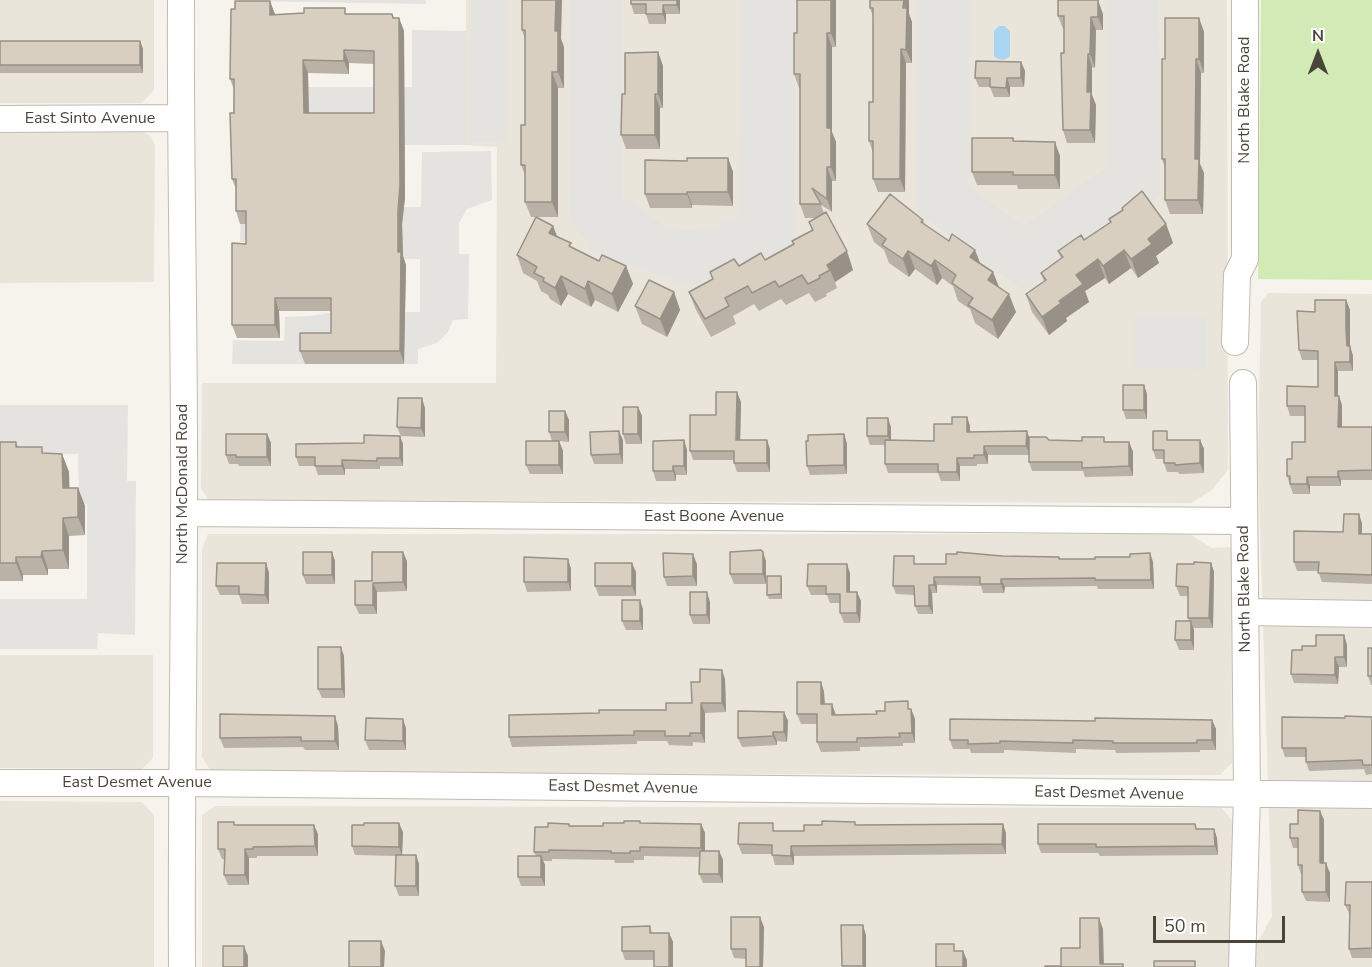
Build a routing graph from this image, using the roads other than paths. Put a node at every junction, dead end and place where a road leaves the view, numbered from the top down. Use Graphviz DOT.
graph roads {
  1 [pos="181,0"];
  2 [pos="1245,0"];
  3 [pos="180,118"];
  4 [pos="0,119"];
  5 [pos="1235,342"];
  6 [pos="1243,383"];
  7 [pos="184,513"];
  8 [pos="1244,521"];
  9 [pos="1246,612"];
  10 [pos="1372,614"];
  11 [pos="0,783"];
  12 [pos="181,783"];
  13 [pos="1247,795"];
  14 [pos="1372,795"];
  15 [pos="182,967"];
  16 [pos="1242,967"];
  1 -- 3 [label="street, North McDonald Road"];
  2 -- 5 [label="street, North Blake Road"];
  3 -- 4 [label="street, East Sinto Avenue"];
  3 -- 7 [label="street, North McDonald Road"];
  6 -- 8 [label="street, North Blake Road"];
  7 -- 8 [label="street, East Boone Avenue"];
  7 -- 12 [label="street, North McDonald Road"];
  8 -- 9 [label="street, North Blake Road"];
  9 -- 10 [label="street"];
  9 -- 13 [label="street, North Blake Road"];
  11 -- 12 [label="street, East Desmet Avenue"];
  12 -- 13 [label="street, East Desmet Avenue"];
  12 -- 15 [label="street, North McDonald Road"];
  13 -- 14 [label="street"];
  13 -- 16 [label="street, North Blake Road"];
}
